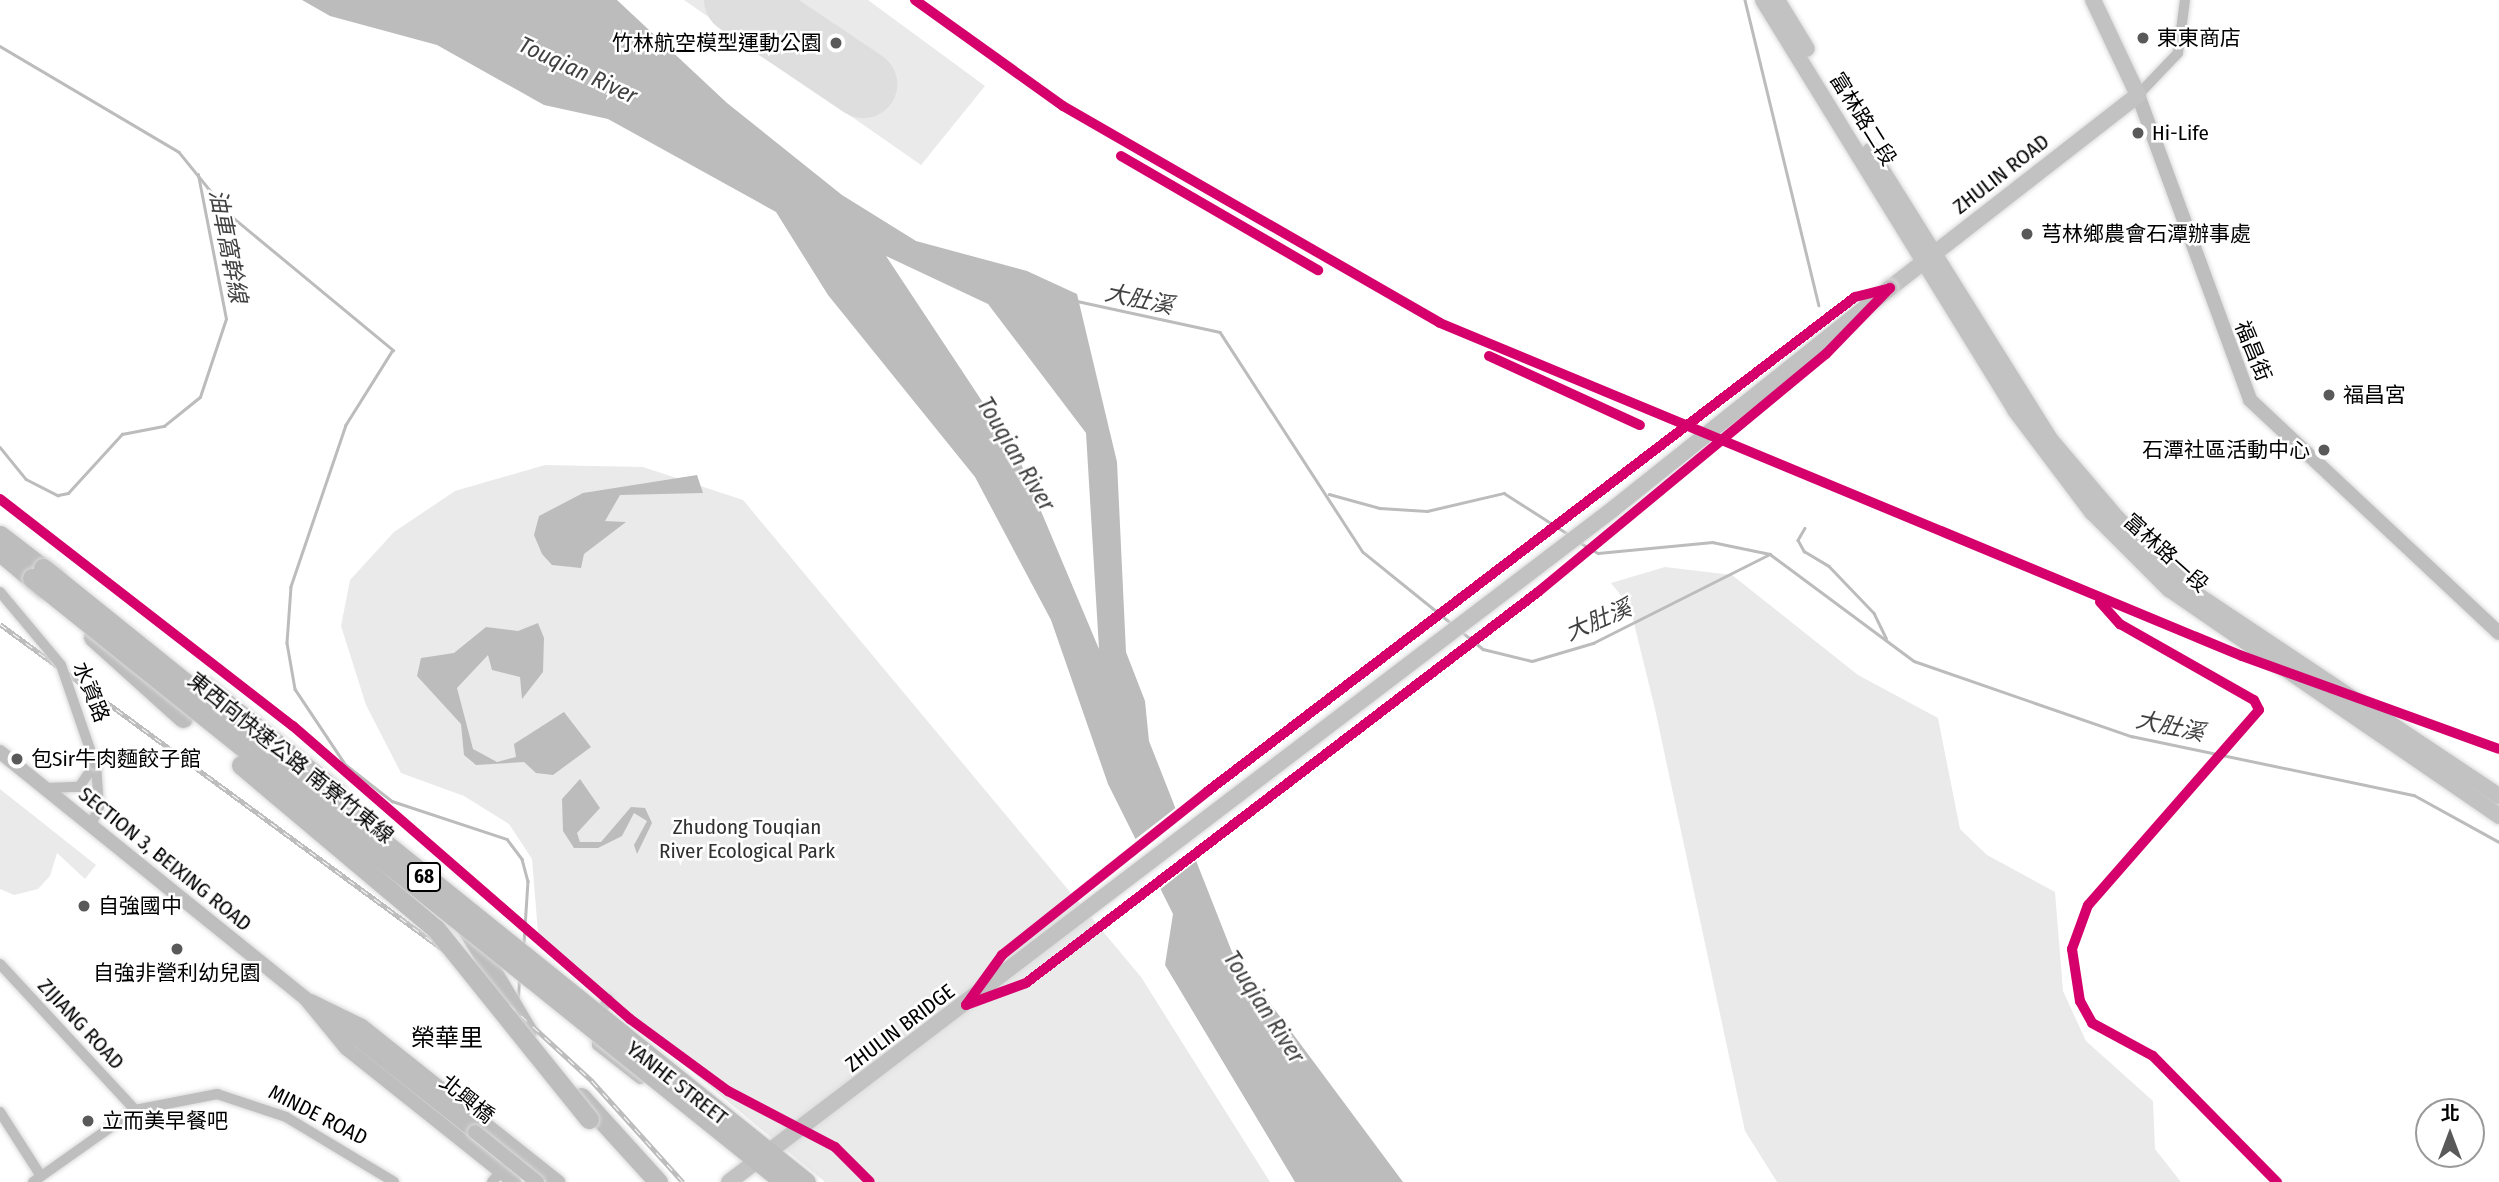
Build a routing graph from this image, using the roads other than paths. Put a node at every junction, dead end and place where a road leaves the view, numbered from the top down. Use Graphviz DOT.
graph roads {
  1 [pos="1763,0"];
  2 [pos="1777,0"];
  3 [pos="2093,0"];
  4 [pos="2185,0"];
  5 [pos="2138,94"];
  6 [pos="1932,256"];
  7 [pos="1890,288"];
  8 [pos="0,535"];
  9 [pos="0,552"];
  10 [pos="38,573"];
  11 [pos="0,592"];
  12 [pos="2499,633"];
  13 [pos="0,752"];
  14 [pos="95,765"];
  15 [pos="44,788"];
  16 [pos="2499,796"];
  17 [pos="2499,816"];
  18 [pos="91,825"];
  19 [pos="1,968"];
  20 [pos="305,998"];
  21 [pos="608,999"];
  22 [pos="135,1110"];
  23 [pos="0,1112"];
  24 [pos="518,1151"];
  25 [pos="496,1176"];
  26 [pos="37,1179"];
  27 [pos="394,1182"];
  28 [pos="514,1182"];
  29 [pos="537,1182"];
  30 [pos="558,1182"];
  31 [pos="647,1182"];
  32 [pos="658,1182"];
  33 [pos="729,1182"];
  34 [pos="772,1182"];
  35 [pos="784,1182"];
  36 [pos="806,1182"];
  1 -- 6 [label="main road, 富林路二段"];
  2 -- 6 [label="main road, 富林路二段"];
  3 -- 5 [label="main road, 福昌街"];
  4 -- 5 [label="street"];
  5 -- 6 [label="main road, ZHULIN ROAD"];
  5 -- 12 [label="street, 福昌街"];
  6 -- 7 [label="main road, ZHULIN ROAD"];
  6 -- 16 [label="main road, 富林路一段"];
  6 -- 17 [label="main road, 富林路一段"];
  7 -- 33 [label="main road, ZHULIN BRIDGE, bridge"];
  8 -- 10 [label="highway, 東西向快速公路 南寮竹東線 / 68"];
  9 -- 10 [label="highway, 東西向快速公路 南寮竹東線 / 68"];
  10 -- 31 [label="highway, bridge"];
  10 -- 32 [label="highway, bridge"];
  10 -- 35 [label="highway, 東西向快速公路 南寮竹東線 / 68, bridge"];
  10 -- 36 [label="highway, 東西向快速公路 南寮竹東線 / 68, bridge"];
  11 -- 14 [label="street, 水資路, bridge"];
  13 -- 15 [label="street, SECTION 3, BEIXING ROAD"];
  14 -- 15 [label="street"];
  14 -- 18 [label="street, 水資路"];
  15 -- 18 [label="street, SECTION 3, BEIXING ROAD"];
  18 -- 20 [label="street, SECTION 3, BEIXING ROAD"];
  19 -- 22 [label="street, ZIJIANG ROAD"];
  20 -- 24 [label="street, SECTION 3, BEIXING ROAD"];
  20 -- 25 [label="street, SECTION 3, BEIXING ROAD"];
  20 -- 29 [label="street, 北興橋, bridge"];
  21 -- 34 [label="street, YANHE STREET"];
  22 -- 26 [label="street, MINDE ROAD"];
  22 -- 27 [label="street, MINDE ROAD"];
  23 -- 26 [label="street"];
  24 -- 25 [label="street"];
  24 -- 30 [label="street, SECTION 3, BEIXING ROAD"];
  25 -- 28 [label="street, SECTION 3, BEIXING ROAD"];
}
